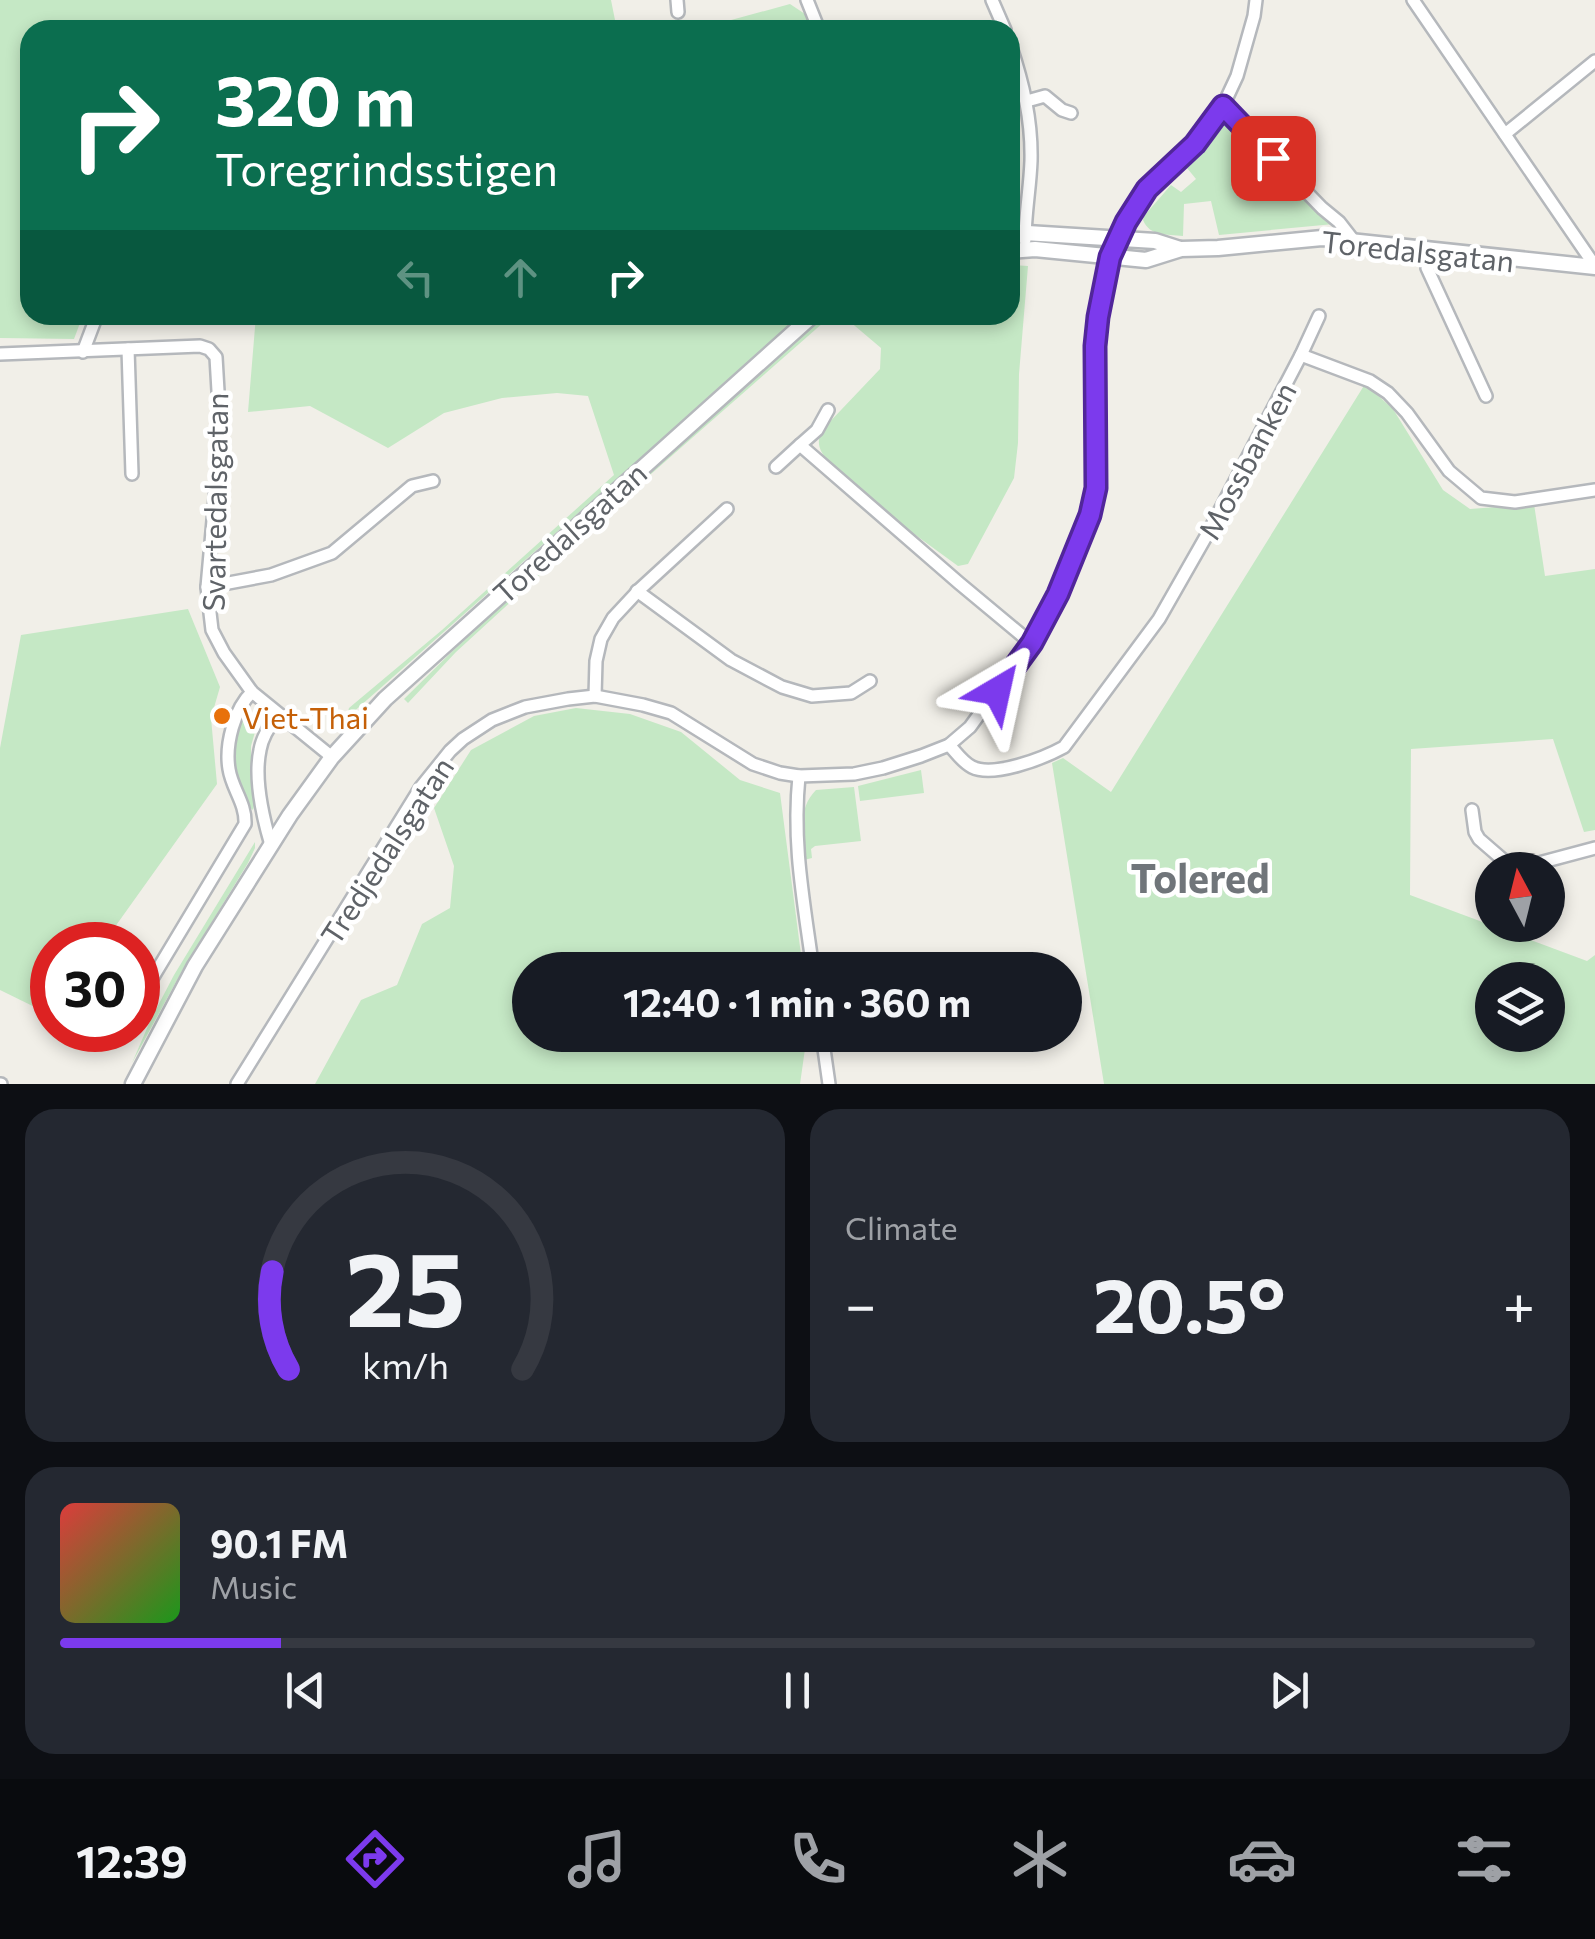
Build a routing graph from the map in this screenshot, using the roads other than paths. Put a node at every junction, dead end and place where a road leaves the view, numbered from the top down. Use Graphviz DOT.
graph roads {
  1 [pos="1256,0"];
  2 [pos="1431,0"];
  3 [pos="1417,5"];
  4 [pos="1595,60"];
  5 [pos="1020,78"];
  6 [pos="1027,101"];
  7 [pos="1223,106"];
  8 [pos="1072,114"];
  9 [pos="1505,134"];
  10 [pos="1020,216"];
  11 [pos="1020,232"];
  12 [pos="1020,238"];
  13 [pos="1120,240"];
  14 [pos="1353,240"];
  15 [pos="1595,241"];
  16 [pos="1428,248"];
  17 [pos="1026,249"];
  18 [pos="1181,249"];
  19 [pos="1020,250"];
  20 [pos="1584,250"];
  21 [pos="1110,257"];
  22 [pos="1595,267"];
  23 [pos="1319,316"];
  24 [pos="93,325"];
  25 [pos="802,325"];
  26 [pos="128,349"];
  27 [pos="84,352"];
  28 [pos="0,354"];
  29 [pos="1301,355"];
  30 [pos="1486,396"];
  31 [pos="828,410"];
  32 [pos="800,445"];
  33 [pos="776,466"];
  34 [pos="132,474"];
  35 [pos="433,480"];
  36 [pos="1595,490"];
  37 [pos="727,509"];
  38 [pos="206,587"];
  39 [pos="638,591"];
  40 [pos="1032,643"];
  41 [pos="870,681"];
  42 [pos="252,692"];
  43 [pos="595,696"];
  44 [pos="278,715"];
  45 [pos="949,744"];
  46 [pos="332,757"];
  47 [pos="799,776"];
  48 [pos="1472,810"];
  49 [pos="271,845"];
  50 [pos="1595,848"];
  51 [pos="811,952"];
  52 [pos="160,966"];
  53 [pos="824,1052"];
  54 [pos="133,1084"];
  55 [pos="237,1084"];
  56 [pos="828,1084"];
  1 -- 7 [label="street"];
  2 -- 3 [label="street"];
  3 -- 9 [label="street"];
  4 -- 9 [label="street"];
  5 -- 6 [label="street"];
  6 -- 8 [label="street"];
  6 -- 10 [label="street"];
  7 -- 13 [label="street"];
  7 -- 14 [label="street"];
  9 -- 20 [label="street"];
  11 -- 13 [label="street, Toredalsgatan"];
  12 -- 17 [label="street"];
  13 -- 18 [label="street, Toredalsgatan"];
  13 -- 21 [label="street"];
  14 -- 16 [label="street, Toredalsgatan"];
  14 -- 18 [label="street, Toredalsgatan"];
  15 -- 20 [label="street"];
  16 -- 22 [label="street, Toredalsgatan"];
  16 -- 30 [label="street"];
  17 -- 19 [label="street, Toredalsgatan"];
  17 -- 21 [label="street, Toredalsgatan"];
  18 -- 21 [label="street, Toredalsgatan"];
  20 -- 22 [label="street"];
  21 -- 40 [label="street"];
  23 -- 29 [label="street"];
  24 -- 27 [label="street"];
  25 -- 46 [label="street, Toredalsgatan"];
  26 -- 27 [label="street, Svartedalsgatan"];
  26 -- 34 [label="street"];
  26 -- 38 [label="street, Svartedalsgatan"];
  27 -- 28 [label="street, Svartedalsgatan"];
  29 -- 36 [label="street, Mossbanken"];
  29 -- 45 [label="street, Mossbanken"];
  31 -- 32 [label="street"];
  32 -- 33 [label="street"];
  32 -- 40 [label="street"];
  35 -- 38 [label="street"];
  37 -- 39 [label="street"];
  38 -- 42 [label="street, Svartedalsgatan"];
  39 -- 41 [label="street"];
  39 -- 43 [label="street"];
  40 -- 45 [label="street"];
  42 -- 44 [label="street, Svartedalsgatan"];
  42 -- 52 [label="street"];
  43 -- 47 [label="street, Tredjedalsgatan"];
  43 -- 55 [label="street, Tredjedalsgatan"];
  44 -- 46 [label="street, Svartedalsgatan"];
  44 -- 49 [label="street"];
  45 -- 47 [label="street, Tredjedalsgatan"];
  46 -- 49 [label="street, Toredalsgatan"];
  47 -- 51 [label="street"];
  48 -- 50 [label="street"];
  49 -- 54 [label="street, Toredalsgatan"];
  53 -- 56 [label="street"];
}
